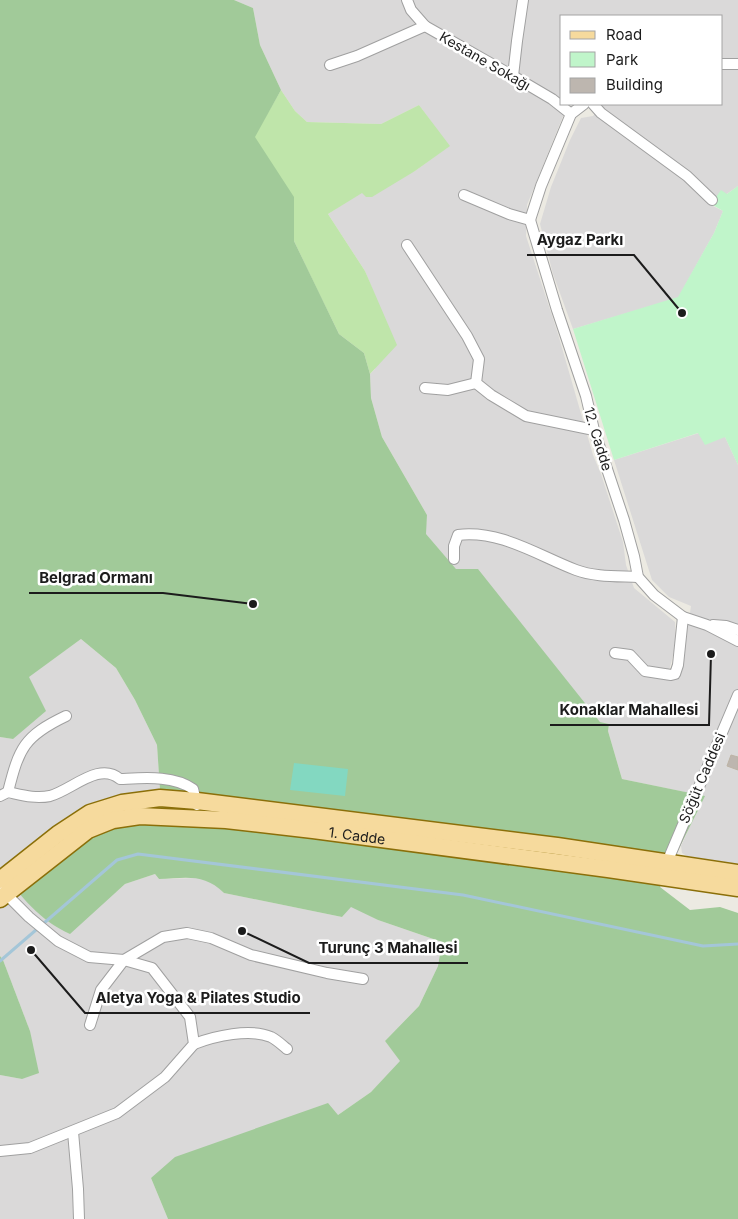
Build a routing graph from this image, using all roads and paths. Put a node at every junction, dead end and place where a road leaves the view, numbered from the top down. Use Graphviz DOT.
graph roads {
  1 [pos="406,0"];
  2 [pos="523,0"];
  3 [pos="424,26"];
  4 [pos="723,64"];
  5 [pos="738,64"];
  6 [pos="330,65"];
  7 [pos="513,76"];
  8 [pos="583,105"];
  9 [pos="594,105"];
  10 [pos="571,114"];
  11 [pos="464,195"];
  12 [pos="712,200"];
  13 [pos="530,220"];
  14 [pos="407,246"];
  15 [pos="476,383"];
  16 [pos="425,388"];
  17 [pos="594,430"];
  18 [pos="454,559"];
  19 [pos="638,577"];
  20 [pos="684,617"];
  21 [pos="707,624"];
  22 [pos="738,630"];
  23 [pos="738,641"];
  24 [pos="615,652"];
  25 [pos="738,695"];
  26 [pos="66,716"];
  27 [pos="4,794"];
  28 [pos="197,801"];
  29 [pos="197,818"];
  30 [pos="664,869"];
  31 [pos="738,873"];
  32 [pos="738,888"];
  33 [pos="1,891"];
  34 [pos="124,960"];
  35 [pos="363,979"];
  36 [pos="90,1025"];
  37 [pos="194,1044"];
  38 [pos="287,1048"];
  39 [pos="73,1132"];
  40 [pos="0,1151"];
  41 [pos="79,1219"];
  1 -- 3 [label="street, Kestane Sokağı"];
  2 -- 7 [label="street"];
  3 -- 6 [label="street"];
  3 -- 7 [label="street, Kestane Sokağı"];
  4 -- 5 [label="street"];
  7 -- 10 [label="street, Kestane Sokağı"];
  8 -- 10 [label="street"];
  9 -- 12 [label="street"];
  10 -- 13 [label="street"];
  11 -- 13 [label="street"];
  13 -- 17 [label="street, 12. Cadde"];
  14 -- 15 [label="street"];
  15 -- 16 [label="street"];
  15 -- 17 [label="street"];
  17 -- 19 [label="street, 12. Cadde"];
  18 -- 19 [label="street"];
  19 -- 20 [label="street"];
  20 -- 21 [label="street"];
  20 -- 24 [label="street"];
  21 -- 22 [label="street"];
  21 -- 23 [label="street"];
  25 -- 30 [label="street, Söğüt Caddesi"];
  26 -- 27 [label="street"];
  27 -- 28 [label="street"];
  28 -- 29 [label="street"];
  28 -- 30 [label="main road, 1. Cadde"];
  28 -- 33 [label="main road, 1. Cadde"];
  29 -- 30 [label="main road, 1. Cadde"];
  29 -- 33 [label="main road, 1. Cadde"];
  30 -- 31 [label="main road, 1. Cadde"];
  30 -- 32 [label="main road, 1. Cadde"];
  33 -- 34 [label="street"];
  34 -- 35 [label="street"];
  34 -- 36 [label="street"];
  34 -- 37 [label="street"];
  37 -- 38 [label="street"];
  37 -- 39 [label="street"];
  39 -- 40 [label="street"];
  39 -- 41 [label="street"];
}
